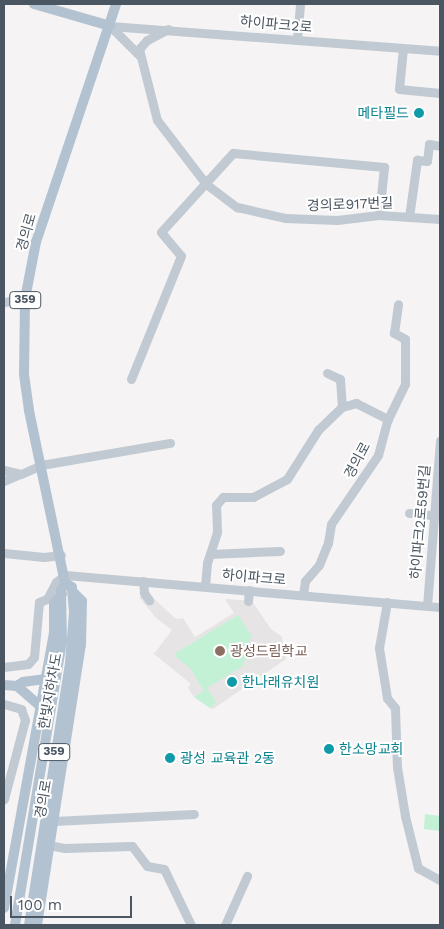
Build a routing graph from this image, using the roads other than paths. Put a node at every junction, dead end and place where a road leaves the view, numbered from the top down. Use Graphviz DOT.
graph roads {
  1 [pos="34,4"];
  2 [pos="116,4"];
  3 [pos="300,4"];
  4 [pos="110,26"];
  5 [pos="168,29"];
  6 [pos="297,39"];
  7 [pos="403,48"];
  8 [pos="440,52"];
  9 [pos="139,55"];
  10 [pos="440,93"];
  11 [pos="440,146"];
  12 [pos="206,184"];
  13 [pos="379,214"];
  14 [pos="409,217"];
  15 [pos="440,219"];
  16 [pos="25,299"];
  17 [pos="4,302"];
  18 [pos="398,304"];
  19 [pos="327,372"];
  20 [pos="131,379"];
  21 [pos="342,407"];
  22 [pos="388,419"];
  23 [pos="440,441"];
  24 [pos="170,443"];
  25 [pos="41,465"];
  26 [pos="4,470"];
  27 [pos="21,474"];
  28 [pos="4,480"];
  29 [pos="410,512"];
  30 [pos="434,515"];
  31 [pos="280,551"];
  32 [pos="4,553"];
  33 [pos="210,554"];
  34 [pos="61,555"];
  35 [pos="65,579"];
  36 [pos="143,581"];
  37 [pos="205,586"];
  38 [pos="249,590"];
  39 [pos="73,592"];
  40 [pos="62,594"];
  41 [pos="303,595"];
  42 [pos="149,600"];
  43 [pos="248,601"];
  44 [pos="387,602"];
  45 [pos="427,606"];
  46 [pos="440,607"];
  47 [pos="4,666"];
  48 [pos="44,679"];
  49 [pos="12,686"];
  50 [pos="4,704"];
  51 [pos="38,706"];
  52 [pos="4,799"];
  53 [pos="194,814"];
  54 [pos="54,821"];
  55 [pos="49,845"];
  56 [pos="247,876"];
  57 [pos="440,880"];
  58 [pos="4,908"];
  59 [pos="15,925"];
  60 [pos="28,925"];
  61 [pos="37,925"];
  62 [pos="191,925"];
  63 [pos="225,925"];
  1 -- 4 [label="main road"];
  2 -- 4 [label="main road, 경의로 / 359"];
  3 -- 6 [label="street"];
  4 -- 5 [label="street, 하이파크2로"];
  4 -- 9 [label="street"];
  4 -- 16 [label="main road, 경의로 / 359"];
  5 -- 6 [label="street, 하이파크2로"];
  5 -- 9 [label="street"];
  6 -- 7 [label="street, 하이파크2로"];
  7 -- 8 [label="street, 하이파크2로"];
  7 -- 10 [label="street"];
  9 -- 12 [label="street, 경의로917번길"];
  11 -- 14 [label="street"];
  12 -- 13 [label="street, 경의로917번길"];
  12 -- 13 [label="street"];
  12 -- 20 [label="street"];
  13 -- 14 [label="street, 경의로917번길"];
  14 -- 15 [label="street, 경의로917번길"];
  16 -- 17 [label="street"];
  16 -- 25 [label="main road, 경의로 / 359"];
  18 -- 22 [label="street, 경의로"];
  19 -- 21 [label="street"];
  21 -- 22 [label="street"];
  21 -- 33 [label="street"];
  22 -- 41 [label="street, 경의로"];
  23 -- 30 [label="street, 하이파크2로59번길"];
  24 -- 25 [label="street"];
  25 -- 27 [label="street"];
  25 -- 34 [label="main road, 경의로 / 359"];
  26 -- 27 [label="street"];
  27 -- 28 [label="street"];
  29 -- 30 [label="street"];
  30 -- 45 [label="street, 하이파크2로59번길"];
  31 -- 33 [label="street"];
  32 -- 34 [label="street"];
  33 -- 37 [label="street"];
  34 -- 35 [label="main road, 경의로 / 359"];
  35 -- 36 [label="street, 하이파크로"];
  35 -- 39 [label="main road"];
  35 -- 40 [label="main road, 경의로 / 359"];
  35 -- 47 [label="street"];
  36 -- 37 [label="street, 하이파크로"];
  36 -- 42 [label="street"];
  37 -- 38 [label="street, 하이파크로"];
  38 -- 41 [label="street, 하이파크로"];
  38 -- 43 [label="street"];
  39 -- 54 [label="main road, 경의로"];
  39 -- 60 [label="main road, 한빛지하차도 / 359"];
  40 -- 48 [label="main road, 경의로"];
  40 -- 59 [label="main road, 경의로 / 359"];
  41 -- 44 [label="street, 하이파크로"];
  44 -- 45 [label="street, 하이파크로"];
  44 -- 57 [label="street"];
  45 -- 46 [label="street, 하이파크로"];
  48 -- 49 [label="main road"];
  48 -- 51 [label="main road, 경의로"];
  49 -- 51 [label="main road"];
  50 -- 52 [label="street"];
  51 -- 58 [label="main road, 경의로"];
  53 -- 54 [label="street"];
  54 -- 55 [label="main road, 경의로"];
  55 -- 61 [label="main road, 경의로"];
  55 -- 62 [label="street"];
  56 -- 63 [label="street"];
}
